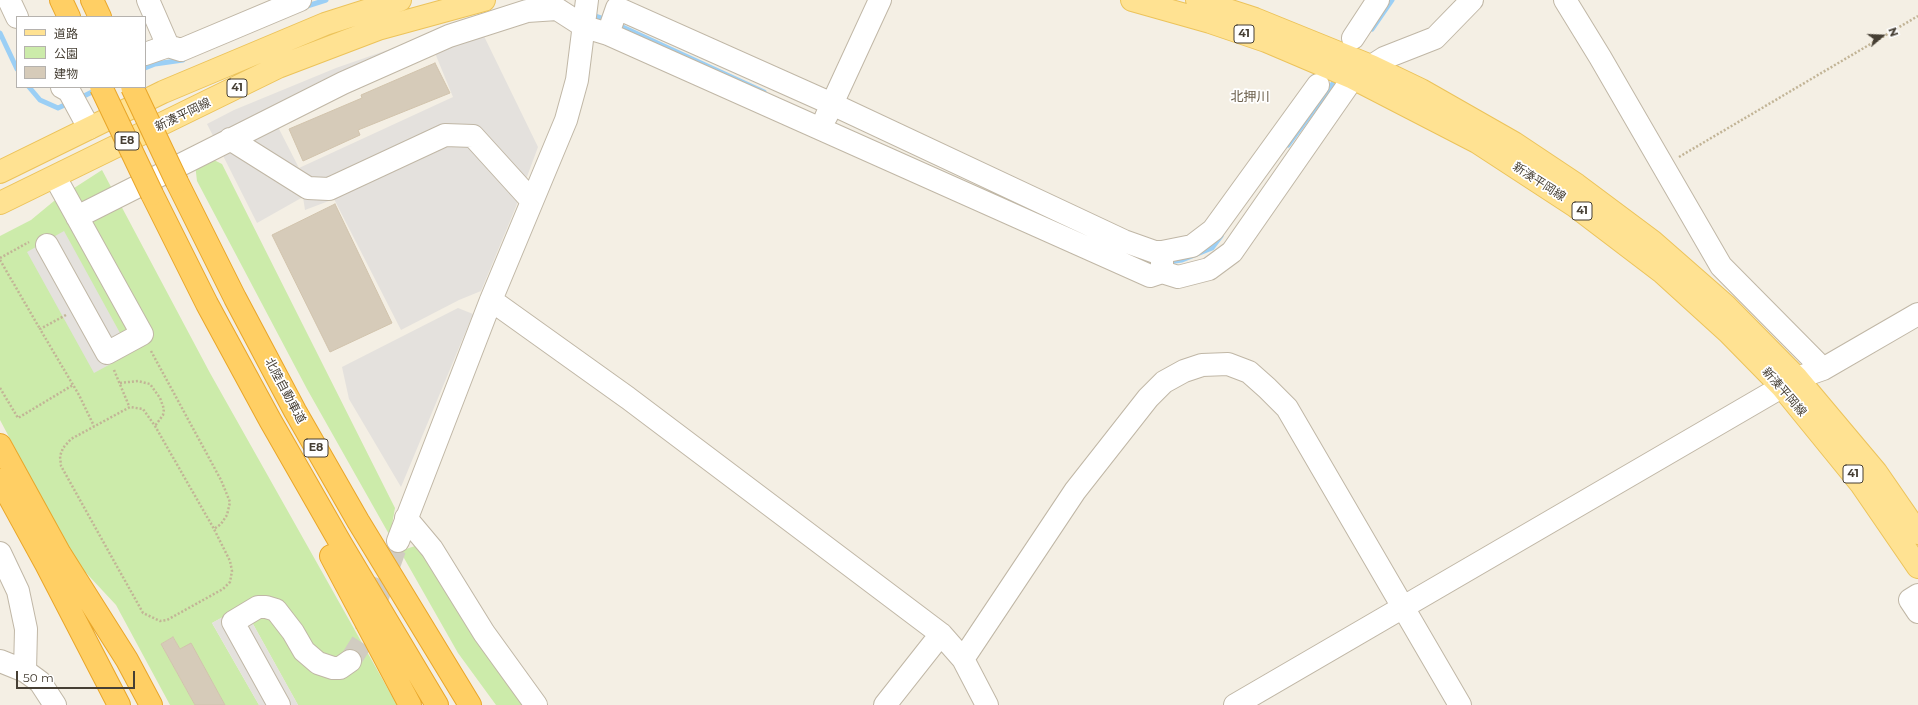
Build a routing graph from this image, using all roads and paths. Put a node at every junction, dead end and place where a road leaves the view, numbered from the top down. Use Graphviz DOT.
graph roads {
  1 [pos="9,0"];
  2 [pos="61,0"];
  3 [pos="92,0"];
  4 [pos="148,0"];
  5 [pos="300,0"];
  6 [pos="400,0"];
  7 [pos="484,0"];
  8 [pos="587,0"];
  9 [pos="880,0"];
  10 [pos="1132,0"];
  11 [pos="1197,0"];
  12 [pos="1378,0"];
  13 [pos="1472,0"];
  14 [pos="1565,0"];
  15 [pos="17,16"];
  16 [pos="69,16"];
  17 [pos="100,16"];
  18 [pos="1918,16"];
  19 [pos="611,26"];
  20 [pos="584,27"];
  21 [pos="1353,38"];
  22 [pos="168,46"];
  23 [pos="146,54"];
  24 [pos="1371,66"];
  25 [pos="1353,78"];
  26 [pos="1318,85"];
  27 [pos="70,88"];
  28 [pos="101,88"];
  29 [pos="132,88"];
  30 [pos="832,104"];
  31 [pos="89,128"];
  32 [pos="820,131"];
  33 [pos="230,139"];
  34 [pos="1663,166"];
  35 [pos="0,172"];
  36 [pos="55,177"];
  37 [pos="532,201"];
  38 [pos="0,203"];
  39 [pos="77,217"];
  40 [pos="47,245"];
  41 [pos="0,260"];
  42 [pos="1162,262"];
  43 [pos="491,300"];
  44 [pos="207,304"];
  45 [pos="81,307"];
  46 [pos="1918,314"];
  47 [pos="40,329"];
  48 [pos="142,334"];
  49 [pos="107,354"];
  50 [pos="1823,369"];
  51 [pos="1789,382"];
  52 [pos="120,383"];
  53 [pos="73,385"];
  54 [pos="0,388"];
  55 [pos="130,406"];
  56 [pos="94,426"];
  57 [pos="155,426"];
  58 [pos="0,445"];
  59 [pos="0,480"];
  60 [pos="406,518"];
  61 [pos="214,529"];
  62 [pos="1918,533"];
  63 [pos="398,541"];
  64 [pos="0,553"];
  65 [pos="1918,567"];
  66 [pos="1918,595"];
  67 [pos="1404,607"];
  68 [pos="1918,612"];
  69 [pos="942,634"];
  70 [pos="963,659"];
  71 [pos="0,661"];
  72 [pos="350,661"];
  73 [pos="26,671"];
  74 [pos="468,701"];
  75 [pos="55,705"];
  76 [pos="119,705"];
  77 [pos="151,705"];
  78 [pos="279,705"];
  79 [pos="410,705"];
  80 [pos="437,705"];
  81 [pos="536,705"];
  82 [pos="885,705"];
  83 [pos="987,705"];
  84 [pos="1235,705"];
  85 [pos="1460,705"];
  1 -- 15 [label="street"];
  2 -- 16 [label="highway"];
  3 -- 17 [label="highway"];
  4 -- 22 [label="street"];
  5 -- 22 [label="street"];
  6 -- 31 [label="main road, 41"];
  7 -- 36 [label="main road, 新湊平岡線 / 41"];
  8 -- 20 [label="street"];
  9 -- 30 [label="street"];
  10 -- 25 [label="main road, 新湊平岡線 / 41"];
  11 -- 24 [label="main road, 新湊平岡線 / 41"];
  12 -- 21 [label="street"];
  13 -- 24 [label="street"];
  14 -- 34 [label="street"];
  18 -- 34 [label="path"];
  19 -- 20 [label="street"];
  19 -- 30 [label="street"];
  19 -- 32 [label="street"];
  20 -- 33 [label="street"];
  20 -- 37 [label="street"];
  22 -- 23 [label="street"];
  24 -- 25 [label="street"];
  24 -- 51 [label="main road, 新湊平岡線 / 41"];
  25 -- 42 [label="street"];
  25 -- 51 [label="main road, 新湊平岡線 / 41"];
  26 -- 42 [label="street"];
  27 -- 31 [label="street"];
  28 -- 44 [label="highway, E8, bridge"];
  29 -- 74 [label="highway, 北陸自動車道 / E8, bridge"];
  30 -- 32 [label="street"];
  30 -- 42 [label="street"];
  31 -- 35 [label="main road, 41"];
  32 -- 42 [label="street"];
  33 -- 37 [label="street"];
  33 -- 39 [label="street"];
  34 -- 50 [label="street"];
  36 -- 38 [label="main road, 新湊平岡線 / 41"];
  36 -- 39 [label="street"];
  37 -- 43 [label="street"];
  39 -- 48 [label="street"];
  40 -- 45 [label="street"];
  41 -- 47 [label="path"];
  43 -- 60 [label="street"];
  43 -- 69 [label="street"];
  44 -- 79 [label="highway"];
  44 -- 80 [label="highway, E8"];
  45 -- 47 [label="path"];
  45 -- 49 [label="street"];
  46 -- 50 [label="street"];
  47 -- 53 [label="path"];
  48 -- 49 [label="street"];
  48 -- 61 [label="path"];
  49 -- 52 [label="path"];
  50 -- 51 [label="street"];
  51 -- 62 [label="main road, 新湊平岡線 / 41"];
  51 -- 65 [label="main road, 新湊平岡線 / 41"];
  51 -- 67 [label="street"];
  52 -- 55 [label="path"];
  52 -- 57 [label="path"];
  53 -- 54 [label="path"];
  53 -- 56 [label="path"];
  55 -- 56 [label="path"];
  55 -- 57 [label="path"];
  56 -- 61 [label="path"];
  57 -- 61 [label="path"];
  58 -- 77 [label="highway"];
  59 -- 76 [label="highway"];
  60 -- 63 [label="street"];
  60 -- 81 [label="street"];
  64 -- 73 [label="street"];
  66 -- 68 [label="street"];
  67 -- 70 [label="street"];
  67 -- 84 [label="street"];
  67 -- 85 [label="street"];
  69 -- 70 [label="street"];
  69 -- 82 [label="street"];
  70 -- 83 [label="street"];
  71 -- 73 [label="street"];
  72 -- 78 [label="street"];
  73 -- 75 [label="street"];
}
